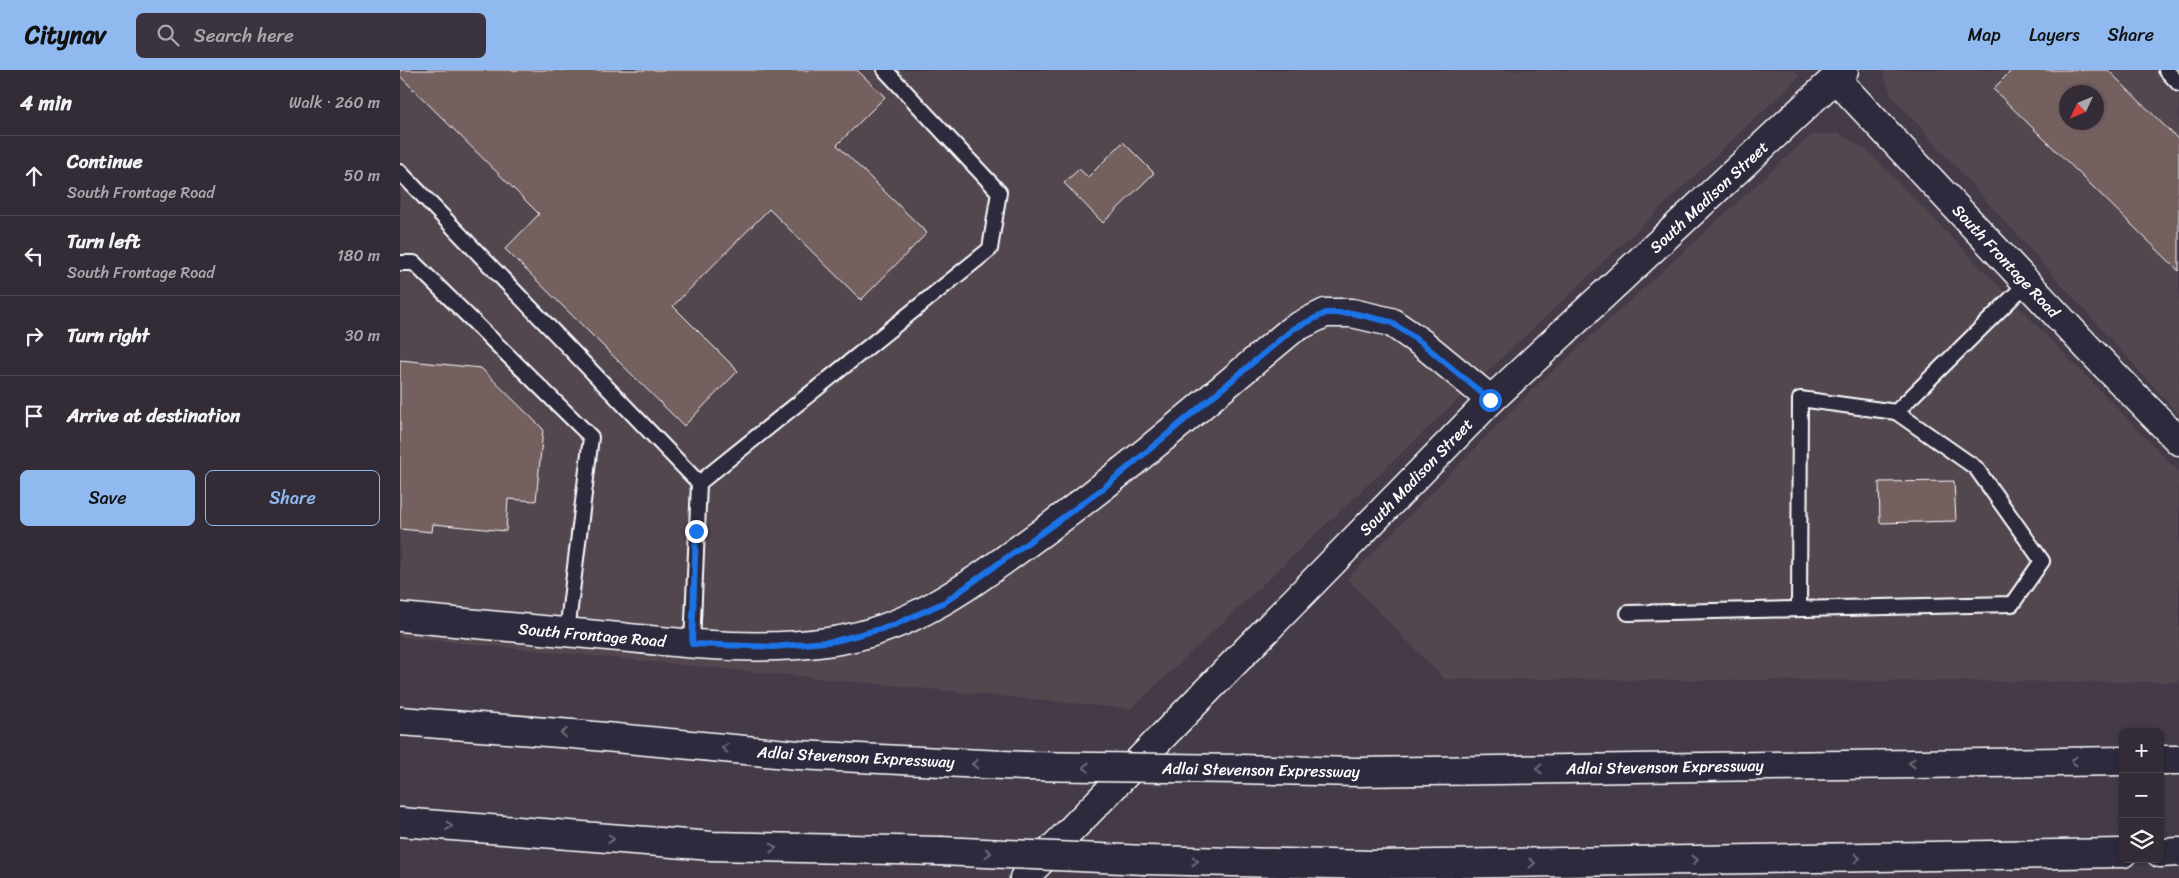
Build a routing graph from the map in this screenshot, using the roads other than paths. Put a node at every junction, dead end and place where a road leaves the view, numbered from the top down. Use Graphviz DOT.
graph roads {
  1 [pos="884,70"];
  2 [pos="2166,70"];
  3 [pos="1836,73"];
  4 [pos="2179,84"];
  5 [pos="400,172"];
  6 [pos="400,263"];
  7 [pos="2026,283"];
  8 [pos="1490,400"];
  9 [pos="1896,412"];
  10 [pos="2179,441"];
  11 [pos="699,483"];
  12 [pos="1799,609"];
  13 [pos="1628,613"];
  14 [pos="400,617"];
  15 [pos="567,632"];
  16 [pos="692,644"];
  17 [pos="400,721"];
  18 [pos="2119,760"];
  19 [pos="2164,760"];
  20 [pos="2179,760"];
  21 [pos="400,822"];
  22 [pos="2179,852"];
  23 [pos="2119,853"];
  24 [pos="2164,853"];
  25 [pos="1024,878"];
  1 -- 11 [label="lane"];
  2 -- 4 [label="lane"];
  3 -- 7 [label="main road, South Frontage Road"];
  3 -- 8 [label="main road, South Madison Street"];
  5 -- 11 [label="lane"];
  6 -- 15 [label="lane"];
  7 -- 9 [label="lane"];
  7 -- 10 [label="main road, South Frontage Road"];
  8 -- 16 [label="main road, South Frontage Road"];
  8 -- 25 [label="main road, South Madison Street"];
  9 -- 12 [label="lane"];
  9 -- 12 [label="lane"];
  11 -- 16 [label="lane"];
  12 -- 13 [label="lane"];
  14 -- 15 [label="main road, South Frontage Road"];
  15 -- 16 [label="main road, South Frontage Road"];
  18 -- 17 [label="main road, Adlai Stevenson Expressway, one-way, bridge"];
  19 -- 20 [label="main road"];
  21 -- 23 [label="main road, one-way, bridge"];
  22 -- 24 [label="main road"];
}
